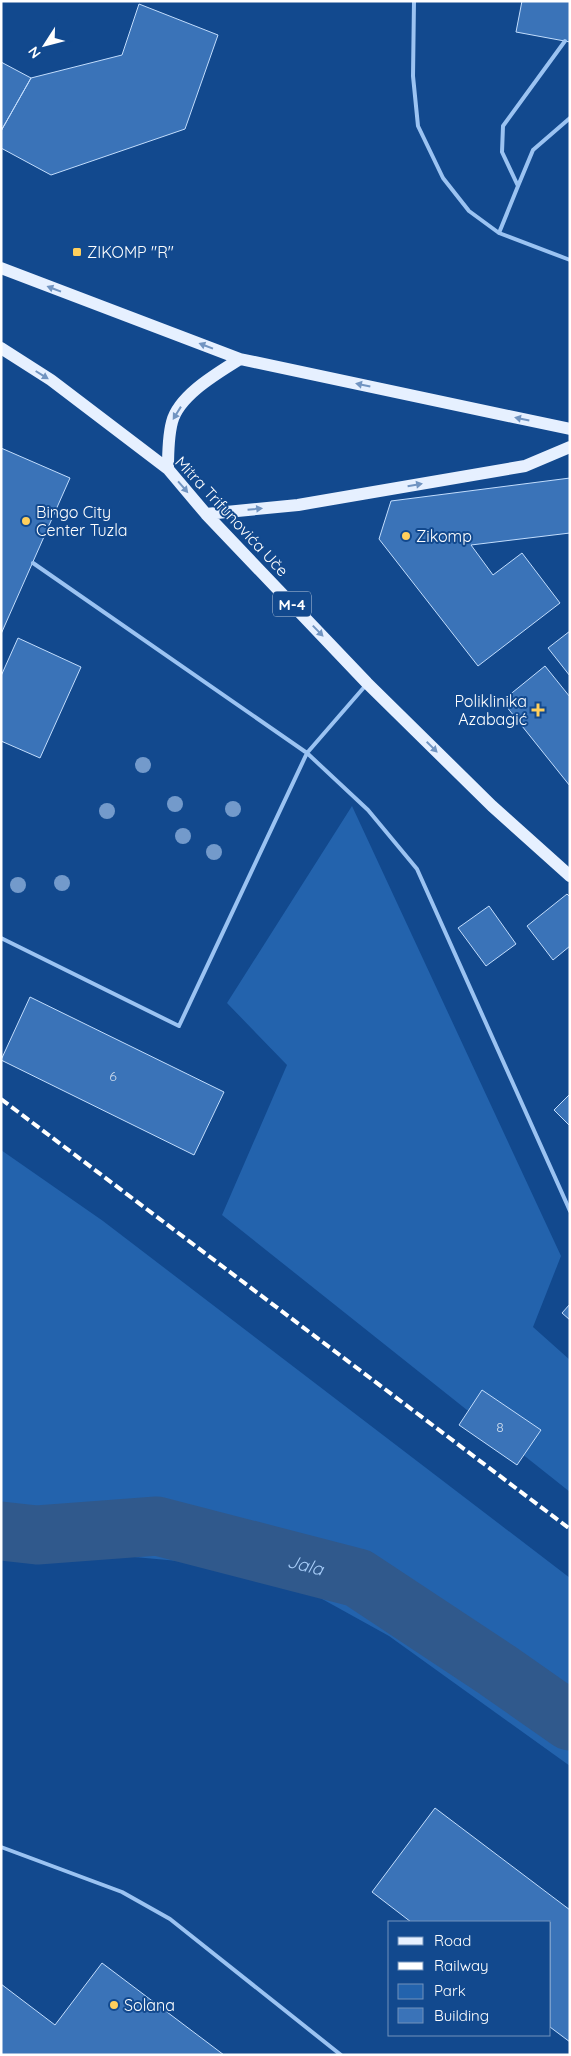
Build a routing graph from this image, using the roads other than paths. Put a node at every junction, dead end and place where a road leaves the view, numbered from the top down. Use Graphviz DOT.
graph roads {
  1 [pos="414,1"];
  2 [pos="565,41"];
  3 [pos="570,118"];
  4 [pos="518,186"];
  5 [pos="498,233"];
  6 [pos="570,260"];
  7 [pos="1,268"];
  8 [pos="1,348"];
  9 [pos="240,360"];
  10 [pos="570,429"];
  11 [pos="570,446"];
  12 [pos="168,469"];
  13 [pos="206,514"];
  14 [pos="32,563"];
  15 [pos="367,683"];
  16 [pos="308,753"];
  17 [pos="570,876"];
  18 [pos="1,938"];
  19 [pos="570,1212"];
  20 [pos="1,1847"];
  21 [pos="341,2055"];
  1 -- 5 [label="lane"];
  2 -- 4 [label="lane"];
  3 -- 4 [label="lane"];
  4 -- 5 [label="lane"];
  5 -- 6 [label="lane"];
  9 -- 7 [label="main road, one-way"];
  8 -- 12 [label="main road, Mitra Trifunovića Uče / M-4, one-way"];
  10 -- 9 [label="main road, one-way"];
  9 -- 12 [label="main road, one-way"];
  13 -- 11 [label="main road, one-way"];
  12 -- 13 [label="main road, Mitra Trifunovića Uče / M-4, one-way"];
  13 -- 15 [label="main road, Mitra Trifunovića Uče / M-4, one-way"];
  14 -- 16 [label="lane"];
  15 -- 16 [label="lane"];
  15 -- 17 [label="main road, Mitra Trifunovića Uče / M-4, one-way"];
  16 -- 18 [label="lane"];
  16 -- 19 [label="lane"];
  20 -- 21 [label="lane"];
}
